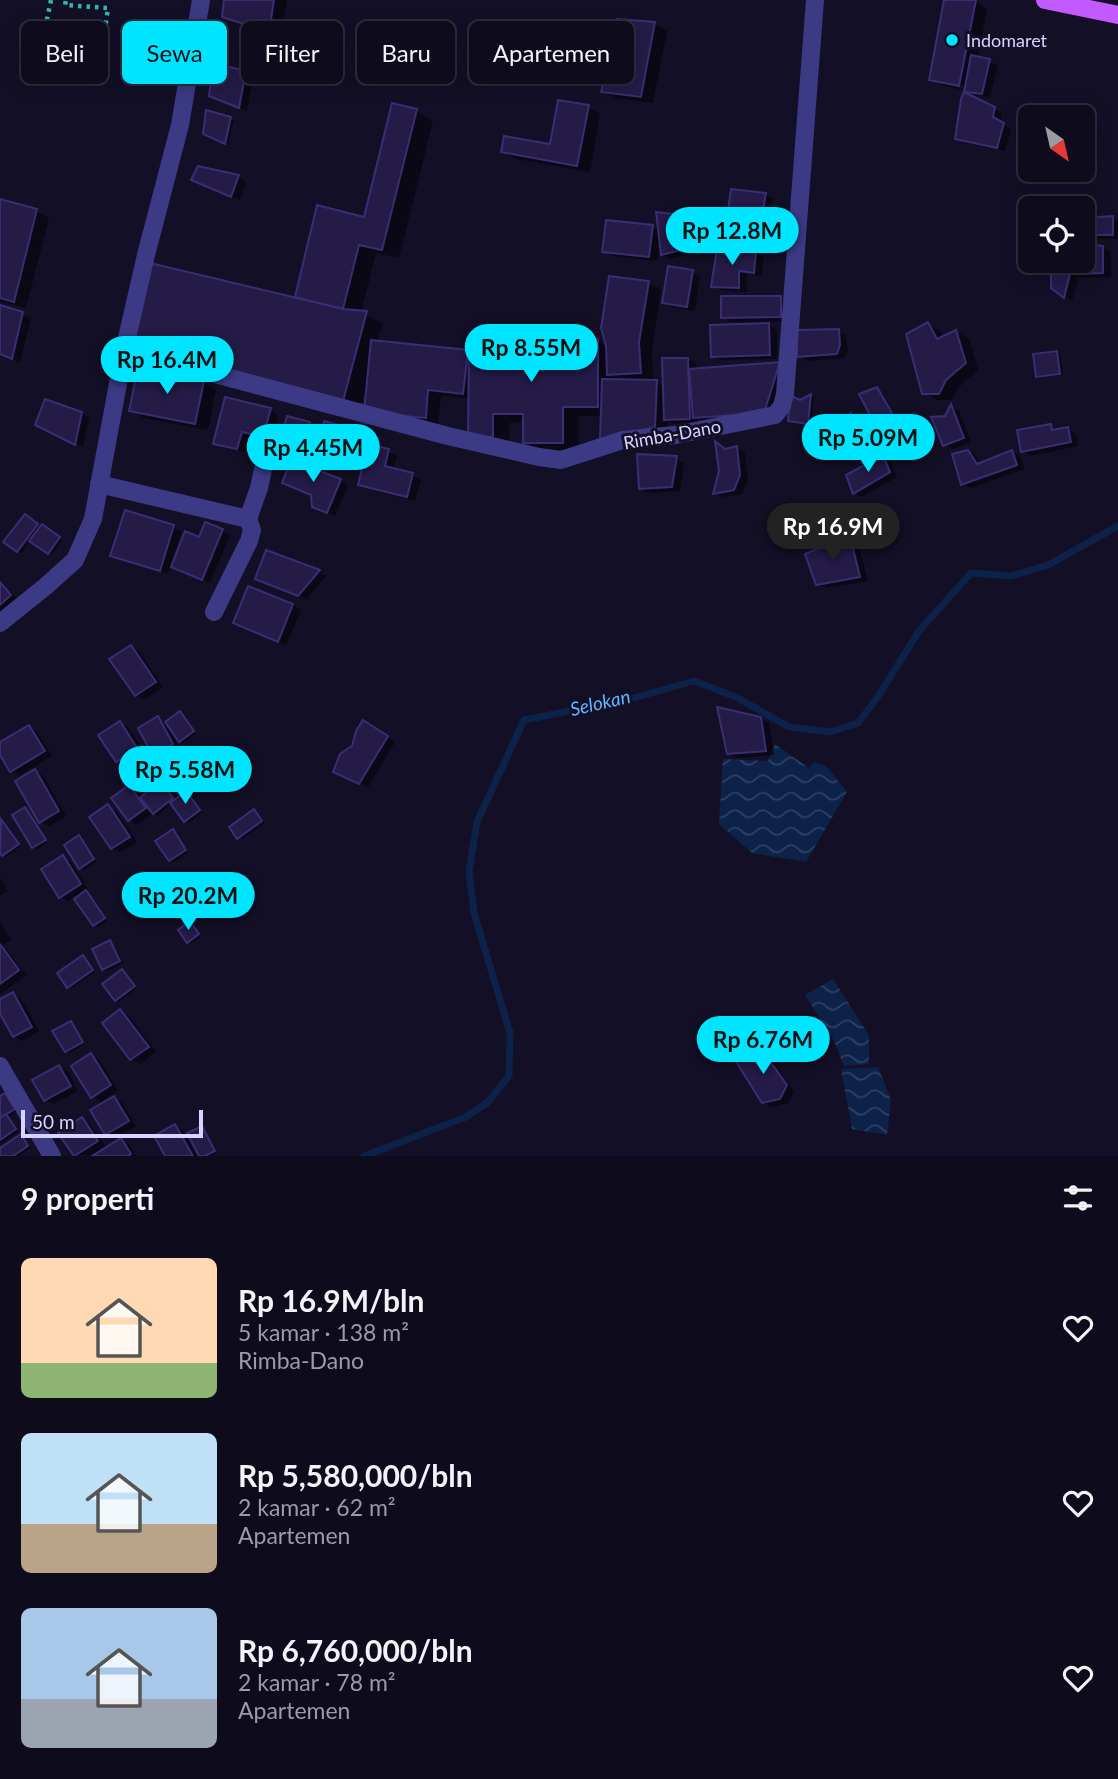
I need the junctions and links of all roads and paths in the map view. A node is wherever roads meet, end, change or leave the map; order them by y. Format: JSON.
{"nodes":[{"id":1,"x":51,"y":0,"type":"edge"},
{"id":2,"x":66,"y":0,"type":"edge"},
{"id":3,"x":201,"y":0,"type":"edge"},
{"id":4,"x":815,"y":0,"type":"edge"},
{"id":5,"x":1045,"y":0,"type":"edge"},
{"id":6,"x":1118,"y":15,"type":"edge"},
{"id":7,"x":124,"y":351,"type":"junction"},
{"id":8,"x":268,"y":446,"type":"dead end"},
{"id":9,"x":99,"y":484,"type":"junction"},
{"id":10,"x":248,"y":519,"type":"junction"},
{"id":11,"x":214,"y":612,"type":"dead end"},
{"id":12,"x":0,"y":623,"type":"edge"},
{"id":13,"x":0,"y":1066,"type":"edge"},
{"id":14,"x":52,"y":1156,"type":"edge"}],
"edges":[{"from":1,"to":2,"type":"path"},
{"from":3,"to":7,"type":"street"},
{"from":4,"to":7,"type":"street","name":"Rimba-Dano"},
{"from":5,"to":6,"type":"main road"},
{"from":7,"to":9,"type":"street"},
{"from":8,"to":10,"type":"street"},
{"from":9,"to":10,"type":"street"},
{"from":9,"to":12,"type":"street"},
{"from":10,"to":11,"type":"street"},
{"from":13,"to":14,"type":"street"}]}
